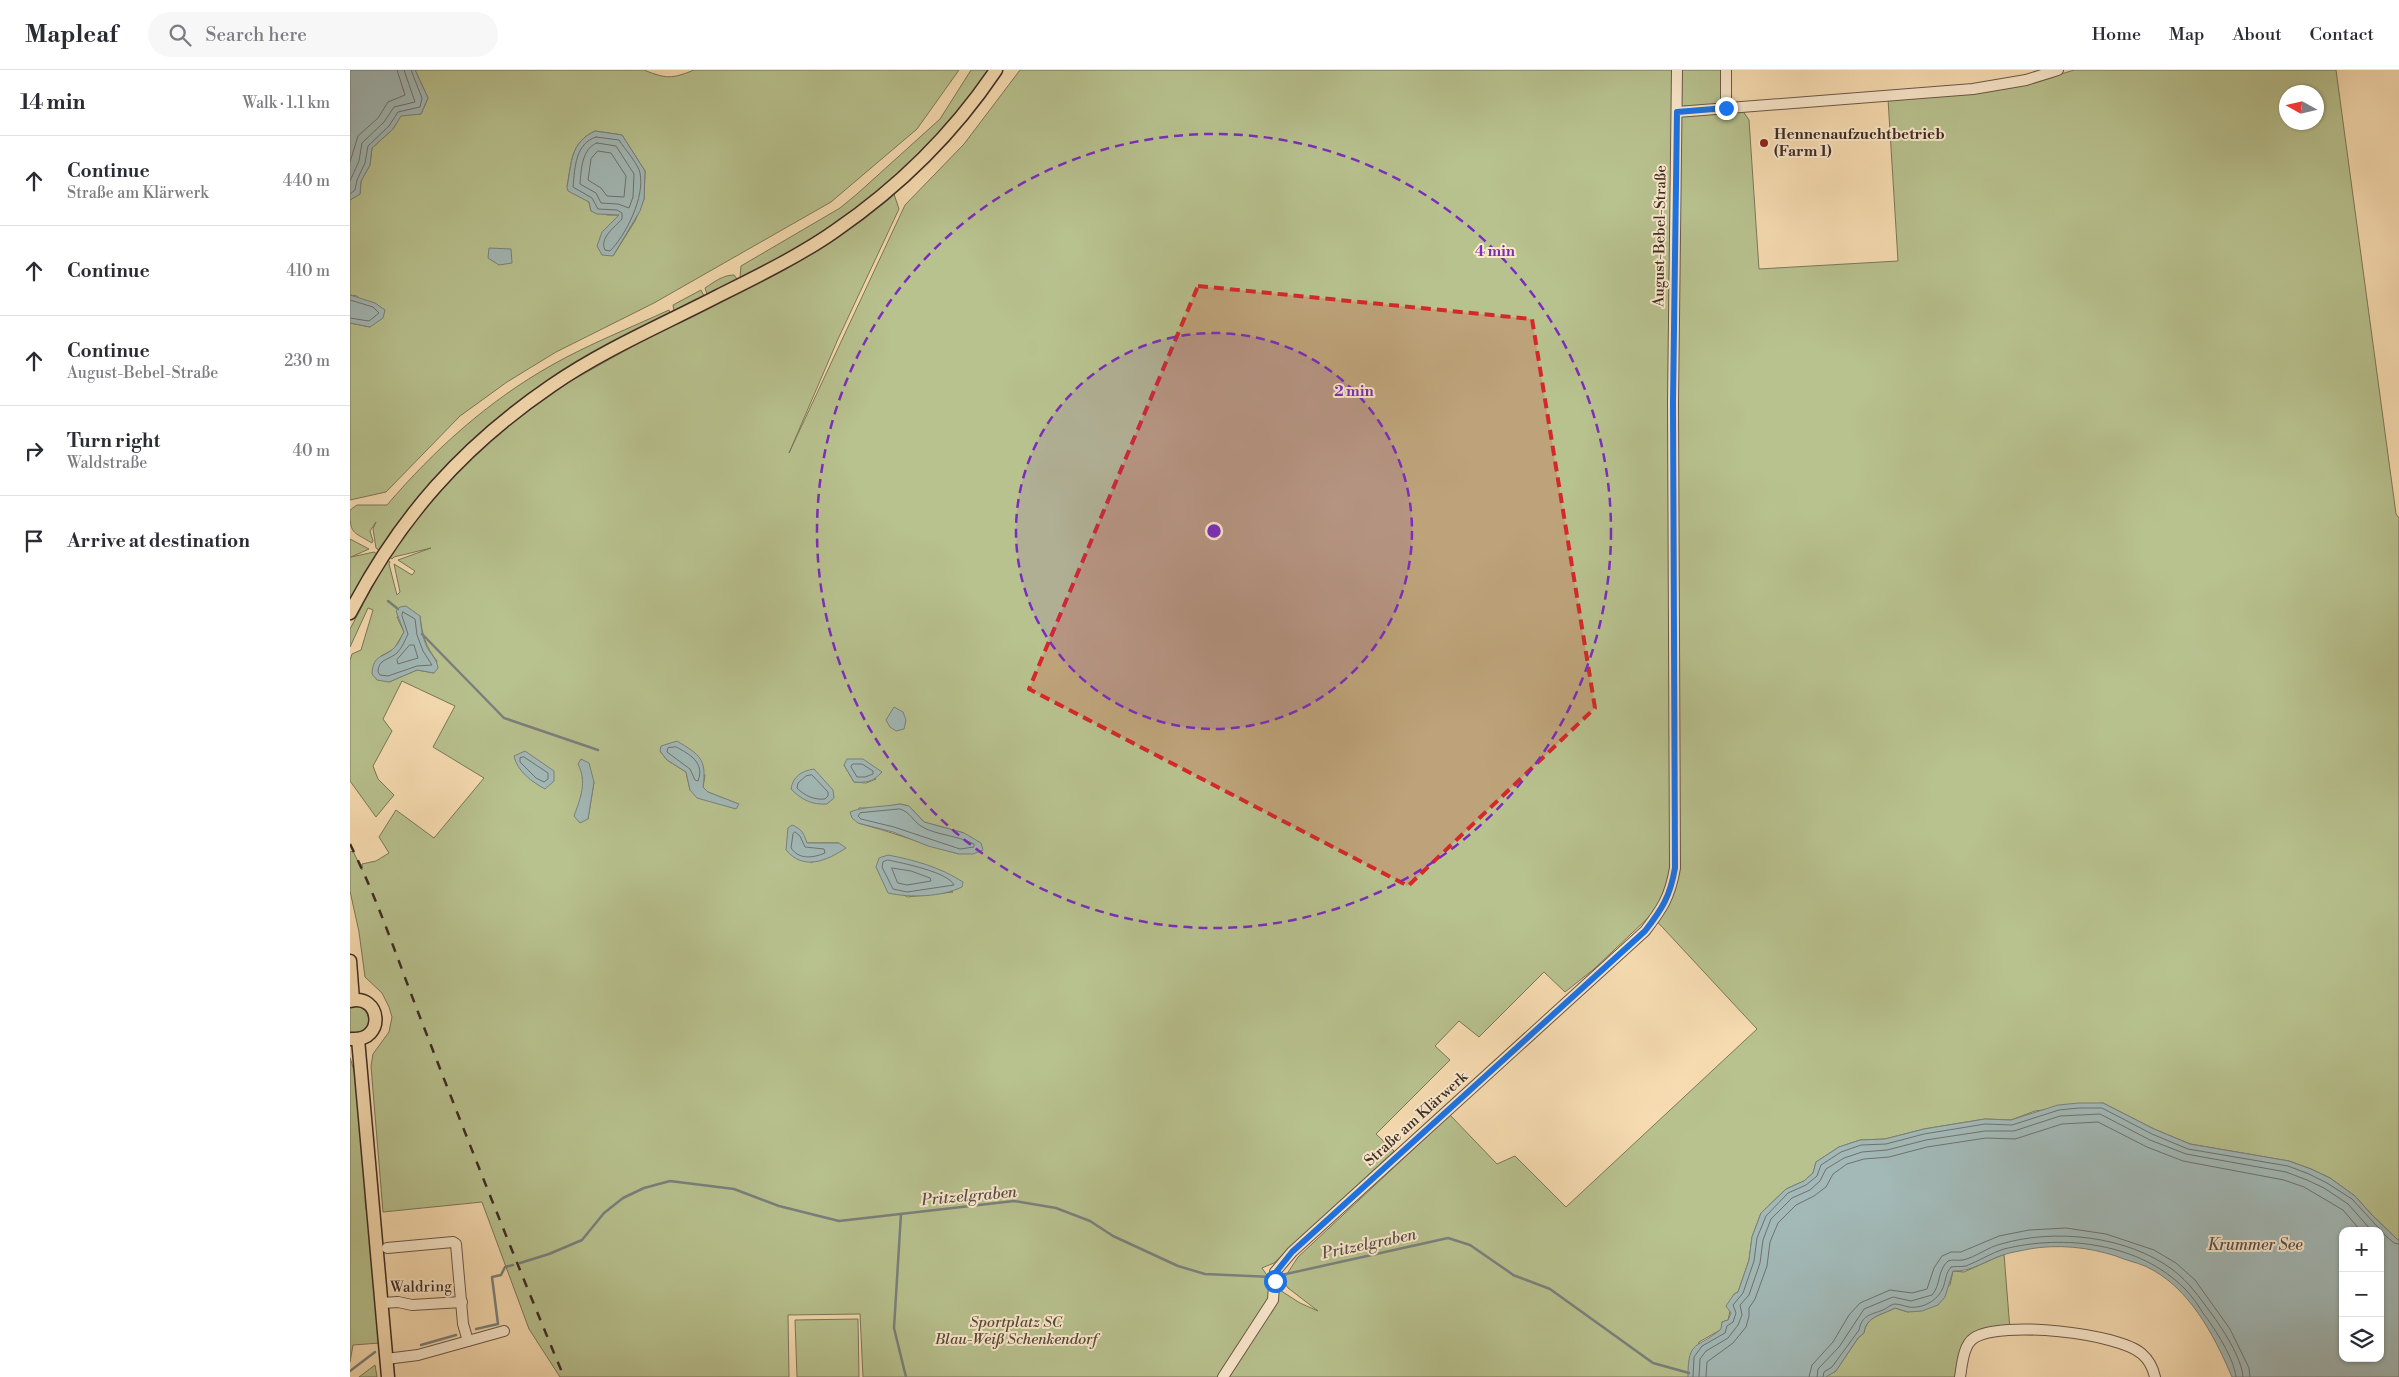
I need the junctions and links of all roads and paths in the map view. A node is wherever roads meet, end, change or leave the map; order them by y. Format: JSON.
{"nodes":[{"id":1,"x":996,"y":70,"type":"edge"},
{"id":2,"x":1677,"y":70,"type":"edge"},
{"id":3,"x":1726,"y":70,"type":"edge"},
{"id":4,"x":2058,"y":70,"type":"edge"},
{"id":5,"x":1726,"y":108,"type":"junction"},
{"id":6,"x":1677,"y":112,"type":"junction"},
{"id":7,"x":350,"y":614,"type":"edge"},
{"id":8,"x":1664,"y":906,"type":"joint"},
{"id":9,"x":350,"y":961,"type":"edge"},
{"id":10,"x":352,"y":1000,"type":"edge"},
{"id":11,"x":354,"y":1039,"type":"edge"},
{"id":12,"x":388,"y":1248,"type":"dead end"},
{"id":13,"x":462,"y":1302,"type":"junction"},
{"id":14,"x":382,"y":1303,"type":"junction"},
{"id":15,"x":504,"y":1331,"type":"dead end"},
{"id":16,"x":468,"y":1341,"type":"junction"},
{"id":17,"x":386,"y":1358,"type":"junction"},
{"id":18,"x":388,"y":1377,"type":"edge"},
{"id":19,"x":1223,"y":1377,"type":"edge"},
{"id":20,"x":1960,"y":1377,"type":"edge"},
{"id":21,"x":2155,"y":1377,"type":"edge"}],
"edges":[{"from":1,"to":7,"type":"main road"},
{"from":2,"to":6,"type":"street","name":"August-Bebel-Straße"},
{"from":3,"to":5,"type":"street"},
{"from":4,"to":5,"type":"street"},
{"from":5,"to":6,"type":"street"},
{"from":6,"to":8,"type":"street","name":"August-Bebel-Straße"},
{"from":8,"to":19,"type":"street","name":"Straße am Klärwerk"},
{"from":9,"to":10,"type":"main road"},
{"from":10,"to":11,"type":"main road"},
{"from":11,"to":14,"type":"main road"},
{"from":12,"to":13,"type":"street","name":"Waldring"},
{"from":13,"to":14,"type":"street","name":"Waldring"},
{"from":13,"to":16,"type":"street","name":"Waldring"},
{"from":14,"to":17,"type":"main road"},
{"from":15,"to":16,"type":"street"},
{"from":16,"to":17,"type":"street"},
{"from":17,"to":18,"type":"main road"},
{"from":20,"to":21,"type":"street"}]}
